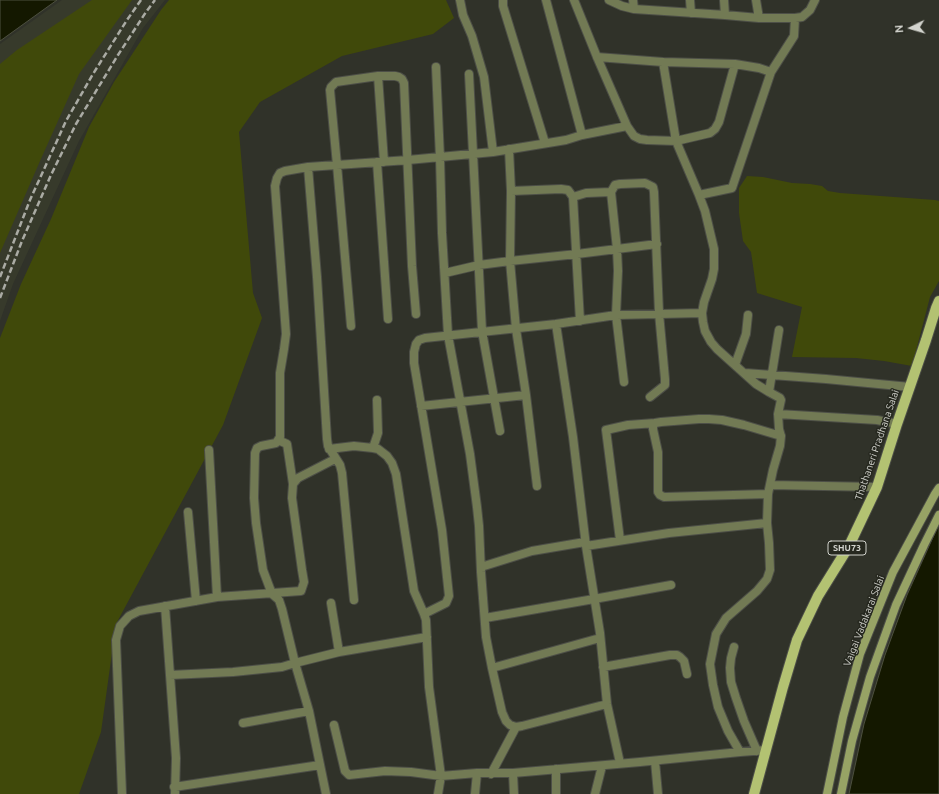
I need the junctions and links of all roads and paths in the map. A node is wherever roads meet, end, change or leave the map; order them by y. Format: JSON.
{"nodes":[{"id":1,"x":460,"y":0,"type":"edge"},
{"id":2,"x":503,"y":0,"type":"edge"},
{"id":3,"x":546,"y":0,"type":"edge"},
{"id":4,"x":574,"y":0,"type":"edge"},
{"id":5,"x":609,"y":0,"type":"edge"},
{"id":6,"x":633,"y":0,"type":"edge"},
{"id":7,"x":690,"y":0,"type":"edge"},
{"id":8,"x":724,"y":0,"type":"edge"},
{"id":9,"x":756,"y":0,"type":"edge"},
{"id":10,"x":815,"y":0,"type":"edge"},
{"id":11,"x":634,"y":9,"type":"junction"},
{"id":12,"x":691,"y":13,"type":"junction"},
{"id":13,"x":725,"y":15,"type":"junction"},
{"id":14,"x":758,"y":18,"type":"junction"},
{"id":15,"x":795,"y":18,"type":"junction"},
{"id":16,"x":597,"y":56,"type":"junction"},
{"id":17,"x":663,"y":62,"type":"junction"},
{"id":18,"x":735,"y":64,"type":"junction"},
{"id":19,"x":436,"y":67,"type":"dead end"},
{"id":20,"x":771,"y":72,"type":"junction"},
{"id":21,"x":469,"y":74,"type":"dead end"},
{"id":22,"x":378,"y":76,"type":"junction"},
{"id":23,"x":627,"y":126,"type":"junction"},
{"id":24,"x":582,"y":135,"type":"junction"},
{"id":25,"x":676,"y":141,"type":"junction"},
{"id":26,"x":545,"y":143,"type":"junction"},
{"id":27,"x":509,"y":149,"type":"junction"},
{"id":28,"x":493,"y":152,"type":"junction"},
{"id":29,"x":474,"y":154,"type":"junction"},
{"id":30,"x":440,"y":158,"type":"junction"},
{"id":31,"x":408,"y":160,"type":"junction"},
{"id":32,"x":381,"y":162,"type":"junction"},
{"id":33,"x":337,"y":165,"type":"junction"},
{"id":34,"x":308,"y":167,"type":"junction"},
{"id":35,"x":511,"y":191,"type":"junction"},
{"id":36,"x":611,"y":192,"type":"junction"},
{"id":37,"x":699,"y":195,"type":"junction"},
{"id":38,"x":573,"y":197,"type":"junction"},
{"id":39,"x":657,"y":244,"type":"junction"},
{"id":40,"x":617,"y":249,"type":"junction"},
{"id":41,"x":577,"y":254,"type":"junction"},
{"id":42,"x":510,"y":261,"type":"junction"},
{"id":43,"x":479,"y":265,"type":"junction"},
{"id":44,"x":444,"y":272,"type":"junction"},
{"id":45,"x":939,"y":301,"type":"edge"},
{"id":46,"x":659,"y":313,"type":"junction"},
{"id":47,"x":702,"y":313,"type":"junction"},
{"id":48,"x":416,"y":314,"type":"dead end"},
{"id":49,"x":616,"y":315,"type":"junction"},
{"id":50,"x":748,"y":315,"type":"dead end"},
{"id":51,"x":388,"y":319,"type":"dead end"},
{"id":52,"x":580,"y":321,"type":"junction"},
{"id":53,"x":556,"y":324,"type":"junction"},
{"id":54,"x":351,"y":326,"type":"dead end"},
{"id":55,"x":516,"y":328,"type":"junction"},
{"id":56,"x":779,"y":330,"type":"dead end"},
{"id":57,"x":482,"y":331,"type":"junction"},
{"id":58,"x":448,"y":335,"type":"junction"},
{"id":59,"x":735,"y":365,"type":"junction"},
{"id":60,"x":745,"y":373,"type":"junction"},
{"id":61,"x":772,"y":375,"type":"junction"},
{"id":62,"x":624,"y":382,"type":"dead end"},
{"id":63,"x":910,"y":387,"type":"junction"},
{"id":64,"x":769,"y":392,"type":"junction"},
{"id":65,"x":526,"y":394,"type":"junction"},
{"id":66,"x":650,"y":397,"type":"dead end"},
{"id":67,"x":494,"y":398,"type":"junction"},
{"id":68,"x":377,"y":400,"type":"dead end"},
{"id":69,"x":460,"y":402,"type":"junction"},
{"id":70,"x":421,"y":406,"type":"junction"},
{"id":71,"x":778,"y":414,"type":"junction"},
{"id":72,"x":655,"y":423,"type":"junction"},
{"id":73,"x":897,"y":424,"type":"junction"},
{"id":74,"x":500,"y":431,"type":"dead end"},
{"id":75,"x":781,"y":436,"type":"junction"},
{"id":76,"x":278,"y":440,"type":"junction"},
{"id":77,"x":373,"y":448,"type":"junction"},
{"id":78,"x":329,"y":449,"type":"junction"},
{"id":79,"x":209,"y":450,"type":"dead end"},
{"id":80,"x":335,"y":459,"type":"junction"},
{"id":81,"x":293,"y":484,"type":"junction"},
{"id":82,"x":770,"y":485,"type":"junction"},
{"id":83,"x":537,"y":486,"type":"dead end"},
{"id":84,"x":877,"y":487,"type":"junction"},
{"id":85,"x":939,"y":488,"type":"edge"},
{"id":86,"x":768,"y":494,"type":"junction"},
{"id":87,"x":188,"y":512,"type":"dead end"},
{"id":88,"x":939,"y":515,"type":"edge"},
{"id":89,"x":767,"y":523,"type":"junction"},
{"id":90,"x":620,"y":540,"type":"junction"},
{"id":91,"x":586,"y":544,"type":"junction"},
{"id":92,"x":481,"y":567,"type":"junction"},
{"id":93,"x":671,"y":585,"type":"dead end"},
{"id":94,"x":272,"y":594,"type":"junction"},
{"id":95,"x":216,"y":597,"type":"junction"},
{"id":96,"x":594,"y":599,"type":"junction"},
{"id":97,"x":354,"y":600,"type":"dead end"},
{"id":98,"x":196,"y":601,"type":"junction"},
{"id":99,"x":331,"y":603,"type":"dead end"},
{"id":100,"x":165,"y":606,"type":"junction"},
{"id":101,"x":424,"y":614,"type":"junction"},
{"id":102,"x":485,"y":618,"type":"junction"},
{"id":103,"x":427,"y":637,"type":"junction"},
{"id":104,"x":600,"y":638,"type":"junction"},
{"id":105,"x":734,"y":647,"type":"dead end"},
{"id":106,"x":339,"y":652,"type":"junction"},
{"id":107,"x":295,"y":663,"type":"junction"},
{"id":108,"x":603,"y":667,"type":"junction"},
{"id":109,"x":492,"y":668,"type":"junction"},
{"id":110,"x":687,"y":674,"type":"dead end"},
{"id":111,"x":170,"y":675,"type":"junction"},
{"id":112,"x":607,"y":704,"type":"junction"},
{"id":113,"x":309,"y":711,"type":"junction"},
{"id":114,"x":243,"y":723,"type":"dead end"},
{"id":115,"x":334,"y":725,"type":"dead end"},
{"id":116,"x":516,"y":727,"type":"junction"},
{"id":117,"x":761,"y":750,"type":"junction"},
{"id":118,"x":740,"y":752,"type":"junction"},
{"id":119,"x":655,"y":761,"type":"junction"},
{"id":120,"x":620,"y":763,"type":"junction"},
{"id":121,"x":320,"y":764,"type":"junction"},
{"id":122,"x":602,"y":766,"type":"junction"},
{"id":123,"x":556,"y":769,"type":"junction"},
{"id":124,"x":477,"y":773,"type":"junction"},
{"id":125,"x":513,"y":773,"type":"junction"},
{"id":126,"x":492,"y":774,"type":"junction"},
{"id":127,"x":441,"y":776,"type":"junction"},
{"id":128,"x":174,"y":790,"type":"edge"},
{"id":129,"x":122,"y":794,"type":"edge"},
{"id":130,"x":326,"y":794,"type":"edge"},
{"id":131,"x":438,"y":794,"type":"edge"},
{"id":132,"x":476,"y":794,"type":"edge"},
{"id":133,"x":514,"y":794,"type":"edge"},
{"id":134,"x":556,"y":794,"type":"edge"},
{"id":135,"x":595,"y":794,"type":"edge"},
{"id":136,"x":658,"y":794,"type":"edge"},
{"id":137,"x":754,"y":794,"type":"edge"},
{"id":138,"x":827,"y":794,"type":"edge"},
{"id":139,"x":841,"y":794,"type":"edge"}],
"edges":[{"from":1,"to":28,"type":"street"},
{"from":2,"to":26,"type":"street"},
{"from":3,"to":24,"type":"street"},
{"from":4,"to":16,"type":"street"},
{"from":5,"to":11,"type":"street"},
{"from":6,"to":11,"type":"street"},
{"from":7,"to":12,"type":"street"},
{"from":8,"to":13,"type":"street"},
{"from":9,"to":14,"type":"street"},
{"from":10,"to":15,"type":"street"},
{"from":11,"to":12,"type":"street"},
{"from":12,"to":13,"type":"street"},
{"from":13,"to":14,"type":"street"},
{"from":14,"to":15,"type":"street"},
{"from":15,"to":20,"type":"street"},
{"from":16,"to":17,"type":"street"},
{"from":16,"to":23,"type":"street"},
{"from":17,"to":18,"type":"street"},
{"from":17,"to":25,"type":"street"},
{"from":18,"to":20,"type":"street"},
{"from":18,"to":25,"type":"street"},
{"from":19,"to":30,"type":"street"},
{"from":20,"to":37,"type":"street"},
{"from":21,"to":29,"type":"street"},
{"from":22,"to":31,"type":"street"},
{"from":22,"to":32,"type":"street"},
{"from":22,"to":33,"type":"street"},
{"from":23,"to":24,"type":"street"},
{"from":23,"to":25,"type":"street"},
{"from":24,"to":26,"type":"street"},
{"from":25,"to":37,"type":"street"},
{"from":26,"to":27,"type":"street"},
{"from":27,"to":28,"type":"street"},
{"from":27,"to":35,"type":"street"},
{"from":28,"to":29,"type":"street"},
{"from":29,"to":30,"type":"street"},
{"from":29,"to":43,"type":"street"},
{"from":30,"to":31,"type":"street"},
{"from":30,"to":44,"type":"street"},
{"from":31,"to":32,"type":"street"},
{"from":31,"to":48,"type":"street"},
{"from":32,"to":33,"type":"street"},
{"from":32,"to":51,"type":"street"},
{"from":33,"to":34,"type":"street"},
{"from":33,"to":54,"type":"street"},
{"from":34,"to":76,"type":"street"},
{"from":34,"to":78,"type":"street"},
{"from":35,"to":38,"type":"street"},
{"from":35,"to":42,"type":"street"},
{"from":36,"to":38,"type":"street"},
{"from":36,"to":39,"type":"street"},
{"from":36,"to":40,"type":"street"},
{"from":37,"to":47,"type":"street"},
{"from":38,"to":41,"type":"street"},
{"from":39,"to":40,"type":"street"},
{"from":39,"to":46,"type":"street"},
{"from":40,"to":41,"type":"street"},
{"from":40,"to":49,"type":"street"},
{"from":41,"to":42,"type":"street"},
{"from":41,"to":52,"type":"street"},
{"from":42,"to":43,"type":"street"},
{"from":42,"to":55,"type":"street"},
{"from":43,"to":44,"type":"street"},
{"from":43,"to":57,"type":"street"},
{"from":44,"to":58,"type":"street"},
{"from":45,"to":63,"type":"main road","name":"Thathaneri Pradhana Salai","number":"SHU73"},
{"from":46,"to":47,"type":"street"},
{"from":46,"to":49,"type":"street"},
{"from":46,"to":66,"type":"street"},
{"from":47,"to":59,"type":"street"},
{"from":49,"to":52,"type":"street"},
{"from":49,"to":62,"type":"street"},
{"from":50,"to":59,"type":"street"},
{"from":52,"to":53,"type":"street"},
{"from":53,"to":55,"type":"street"},
{"from":53,"to":91,"type":"street"},
{"from":55,"to":57,"type":"street"},
{"from":55,"to":65,"type":"street"},
{"from":56,"to":61,"type":"street"},
{"from":57,"to":58,"type":"street"},
{"from":57,"to":67,"type":"street"},
{"from":58,"to":69,"type":"street"},
{"from":58,"to":70,"type":"street"},
{"from":59,"to":60,"type":"street"},
{"from":60,"to":61,"type":"street"},
{"from":60,"to":64,"type":"street"},
{"from":61,"to":63,"type":"street"},
{"from":61,"to":64,"type":"street"},
{"from":63,"to":73,"type":"main road","name":"Thathaneri Pradhana Salai","number":"SHU73"},
{"from":64,"to":71,"type":"street"},
{"from":65,"to":67,"type":"street"},
{"from":65,"to":83,"type":"street"},
{"from":67,"to":69,"type":"street"},
{"from":67,"to":74,"type":"street"},
{"from":68,"to":77,"type":"street"},
{"from":69,"to":70,"type":"street"},
{"from":69,"to":92,"type":"street"},
{"from":70,"to":101,"type":"street"},
{"from":71,"to":73,"type":"street"},
{"from":71,"to":75,"type":"street"},
{"from":72,"to":75,"type":"street"},
{"from":72,"to":86,"type":"street"},
{"from":72,"to":90,"type":"street"},
{"from":73,"to":84,"type":"main road","name":"Thathaneri Pradhana Salai","number":"SHU73"},
{"from":75,"to":82,"type":"street"},
{"from":76,"to":81,"type":"street"},
{"from":76,"to":94,"type":"street"},
{"from":77,"to":78,"type":"street"},
{"from":77,"to":101,"type":"street"},
{"from":78,"to":80,"type":"street"},
{"from":79,"to":95,"type":"street"},
{"from":80,"to":81,"type":"street"},
{"from":80,"to":97,"type":"street"},
{"from":81,"to":94,"type":"street"},
{"from":82,"to":84,"type":"street"},
{"from":82,"to":86,"type":"street"},
{"from":84,"to":117,"type":"main road","name":"Thathaneri Pradhana Salai","number":"SHU73"},
{"from":85,"to":138,"type":"street","name":"Vaigai Vadakarai Salai"},
{"from":86,"to":89,"type":"street"},
{"from":87,"to":98,"type":"street"},
{"from":88,"to":139,"type":"street"},
{"from":89,"to":90,"type":"street"},
{"from":89,"to":118,"type":"street"},
{"from":90,"to":91,"type":"street"},
{"from":91,"to":92,"type":"street"},
{"from":91,"to":96,"type":"street"},
{"from":92,"to":102,"type":"street"},
{"from":93,"to":96,"type":"street"},
{"from":94,"to":95,"type":"street"},
{"from":94,"to":107,"type":"street"},
{"from":95,"to":98,"type":"street"},
{"from":96,"to":102,"type":"street"},
{"from":96,"to":104,"type":"street"},
{"from":98,"to":100,"type":"street"},
{"from":99,"to":106,"type":"street"},
{"from":100,"to":111,"type":"street"},
{"from":100,"to":129,"type":"street"},
{"from":101,"to":103,"type":"street"},
{"from":102,"to":109,"type":"street"},
{"from":103,"to":106,"type":"street"},
{"from":103,"to":127,"type":"street"},
{"from":104,"to":108,"type":"street"},
{"from":104,"to":109,"type":"street"},
{"from":105,"to":117,"type":"street"},
{"from":106,"to":107,"type":"street"},
{"from":107,"to":111,"type":"street"},
{"from":107,"to":113,"type":"street"},
{"from":108,"to":110,"type":"street"},
{"from":108,"to":112,"type":"street"},
{"from":109,"to":116,"type":"street"},
{"from":111,"to":128,"type":"street"},
{"from":112,"to":116,"type":"street"},
{"from":112,"to":120,"type":"street"},
{"from":113,"to":114,"type":"street"},
{"from":113,"to":121,"type":"street"},
{"from":115,"to":127,"type":"street"},
{"from":116,"to":126,"type":"street"},
{"from":117,"to":118,"type":"street"},
{"from":117,"to":137,"type":"main road","name":"Thathaneri Pradhana Salai","number":"SHU73"},
{"from":118,"to":119,"type":"street"},
{"from":119,"to":120,"type":"street"},
{"from":119,"to":136,"type":"street"},
{"from":120,"to":122,"type":"street"},
{"from":121,"to":128,"type":"street"},
{"from":121,"to":130,"type":"street"},
{"from":122,"to":123,"type":"street"},
{"from":122,"to":135,"type":"street"},
{"from":123,"to":125,"type":"street"},
{"from":123,"to":134,"type":"street"},
{"from":124,"to":126,"type":"street"},
{"from":124,"to":127,"type":"street"},
{"from":124,"to":132,"type":"street"},
{"from":125,"to":126,"type":"street"},
{"from":125,"to":133,"type":"street"},
{"from":127,"to":131,"type":"street"}]}
